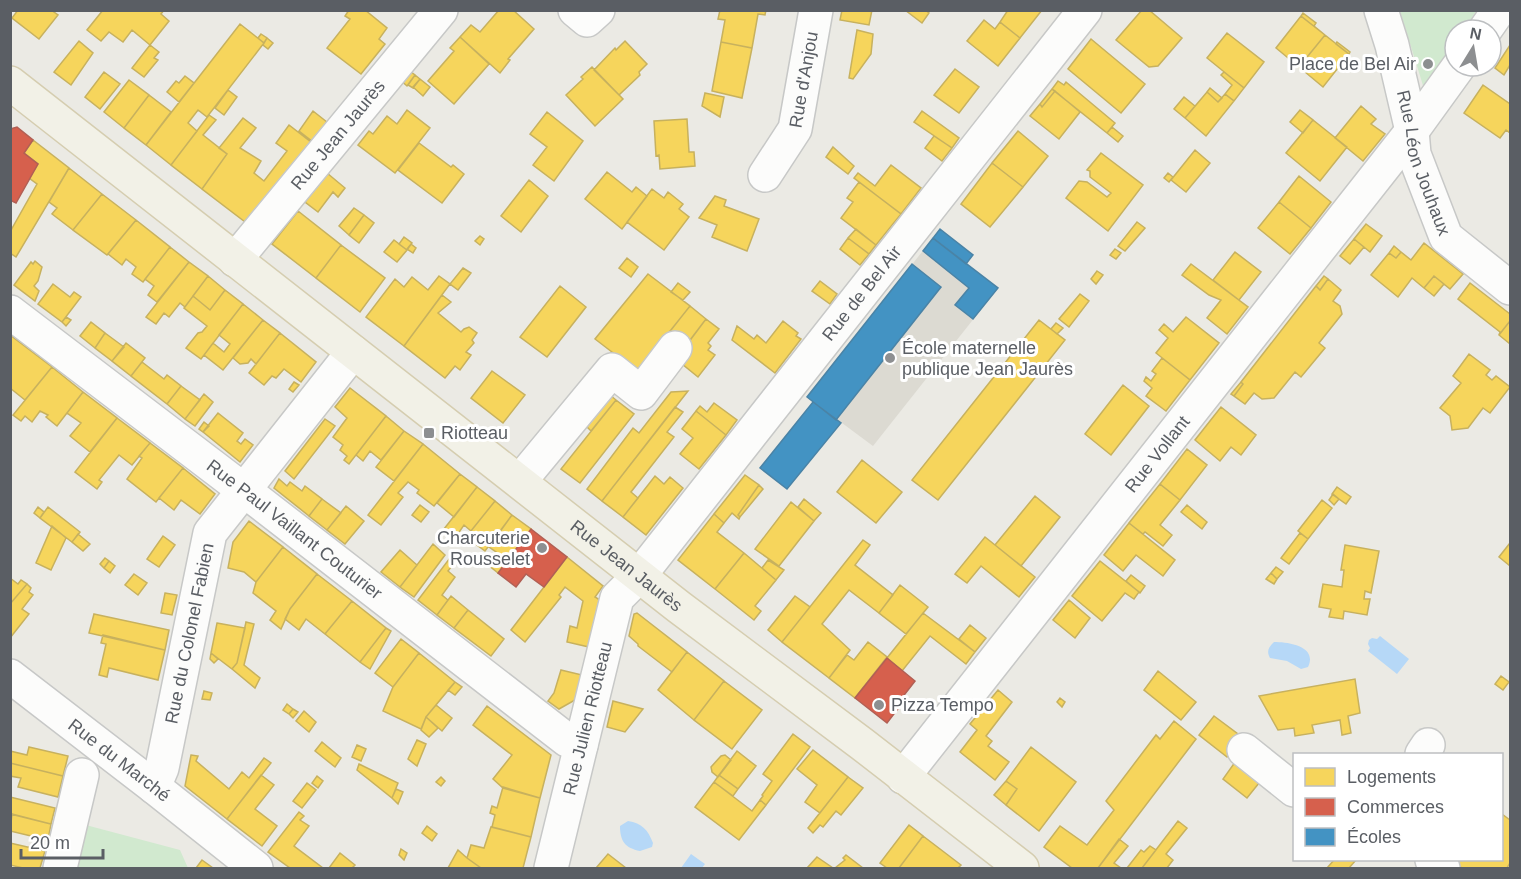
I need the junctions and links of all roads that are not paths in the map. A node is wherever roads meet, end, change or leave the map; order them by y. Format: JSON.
{"nodes":[{"id":1,"x":441,"y":10,"type":"edge"},
{"id":2,"x":576,"y":10,"type":"edge"},
{"id":3,"x":598,"y":10,"type":"edge"},
{"id":4,"x":816,"y":10,"type":"edge"},
{"id":5,"x":1085,"y":10,"type":"edge"},
{"id":6,"x":1381,"y":10,"type":"edge"},
{"id":7,"x":1450,"y":78,"type":"edge"},
{"id":8,"x":10,"y":83,"type":"edge"},
{"id":9,"x":1412,"y":131,"type":"junction"},
{"id":10,"x":765,"y":175,"type":"dead end"},
{"id":11,"x":235,"y":260,"type":"junction"},
{"id":12,"x":1510,"y":288,"type":"edge"},
{"id":13,"x":10,"y":312,"type":"edge"},
{"id":14,"x":675,"y":348,"type":"dead end"},
{"id":15,"x":353,"y":352,"type":"junction"},
{"id":16,"x":520,"y":481,"type":"junction"},
{"id":17,"x":245,"y":490,"type":"junction"},
{"id":18,"x":639,"y":576,"type":"junction"},
{"id":19,"x":10,"y":676,"type":"edge"},
{"id":20,"x":581,"y":745,"type":"junction"},
{"id":21,"x":1244,"y":750,"type":"dead end"},
{"id":22,"x":82,"y":775,"type":"dead end"},
{"id":23,"x":903,"y":777,"type":"junction"},
{"id":24,"x":154,"y":787,"type":"junction"},
{"id":25,"x":1293,"y":789,"type":"edge"},
{"id":26,"x":60,"y":868,"type":"edge"},
{"id":27,"x":256,"y":868,"type":"edge"},
{"id":28,"x":551,"y":868,"type":"edge"},
{"id":29,"x":1022,"y":868,"type":"edge"}],
"edges":[{"from":1,"to":11,"type":"street","name":"Rue Jean Jaurès"},
{"from":2,"to":3,"type":"street"},
{"from":4,"to":10,"type":"street","name":"Rue d'Anjou"},
{"from":5,"to":18,"type":"street","name":"Rue de Bel Air"},
{"from":6,"to":9,"type":"street","name":"Rue Léon Jouhaux"},
{"from":7,"to":9,"type":"street","name":"Rue Vollant"},
{"from":8,"to":11,"type":"main road","name":"Rue Jean Jaurès"},
{"from":9,"to":12,"type":"street","name":"Rue Léon Jouhaux"},
{"from":9,"to":23,"type":"street","name":"Rue Vollant"},
{"from":11,"to":15,"type":"main road","name":"Rue Jean Jaurès"},
{"from":13,"to":17,"type":"street","name":"Rue Paul Vaillant Couturier"},
{"from":14,"to":16,"type":"street"},
{"from":15,"to":16,"type":"main road","name":"Rue Jean Jaurès"},
{"from":15,"to":17,"type":"street","name":"Rue du Colonel Fabien"},
{"from":16,"to":18,"type":"main road","name":"Rue Jean Jaurès"},
{"from":17,"to":20,"type":"street","name":"Rue Paul Vaillant Couturier"},
{"from":17,"to":24,"type":"street","name":"Rue du Colonel Fabien"},
{"from":18,"to":20,"type":"street","name":"Rue Julien Riotteau"},
{"from":18,"to":23,"type":"main road","name":"Rue Jean Jaurès"},
{"from":19,"to":24,"type":"street","name":"Rue du Marché"},
{"from":20,"to":28,"type":"street","name":"Rue Julien Riotteau"},
{"from":21,"to":25,"type":"street"},
{"from":22,"to":26,"type":"street"},
{"from":23,"to":29,"type":"main road","name":"Rue Jean Jaurès"},
{"from":24,"to":27,"type":"street","name":"Rue du Marché"}]}
